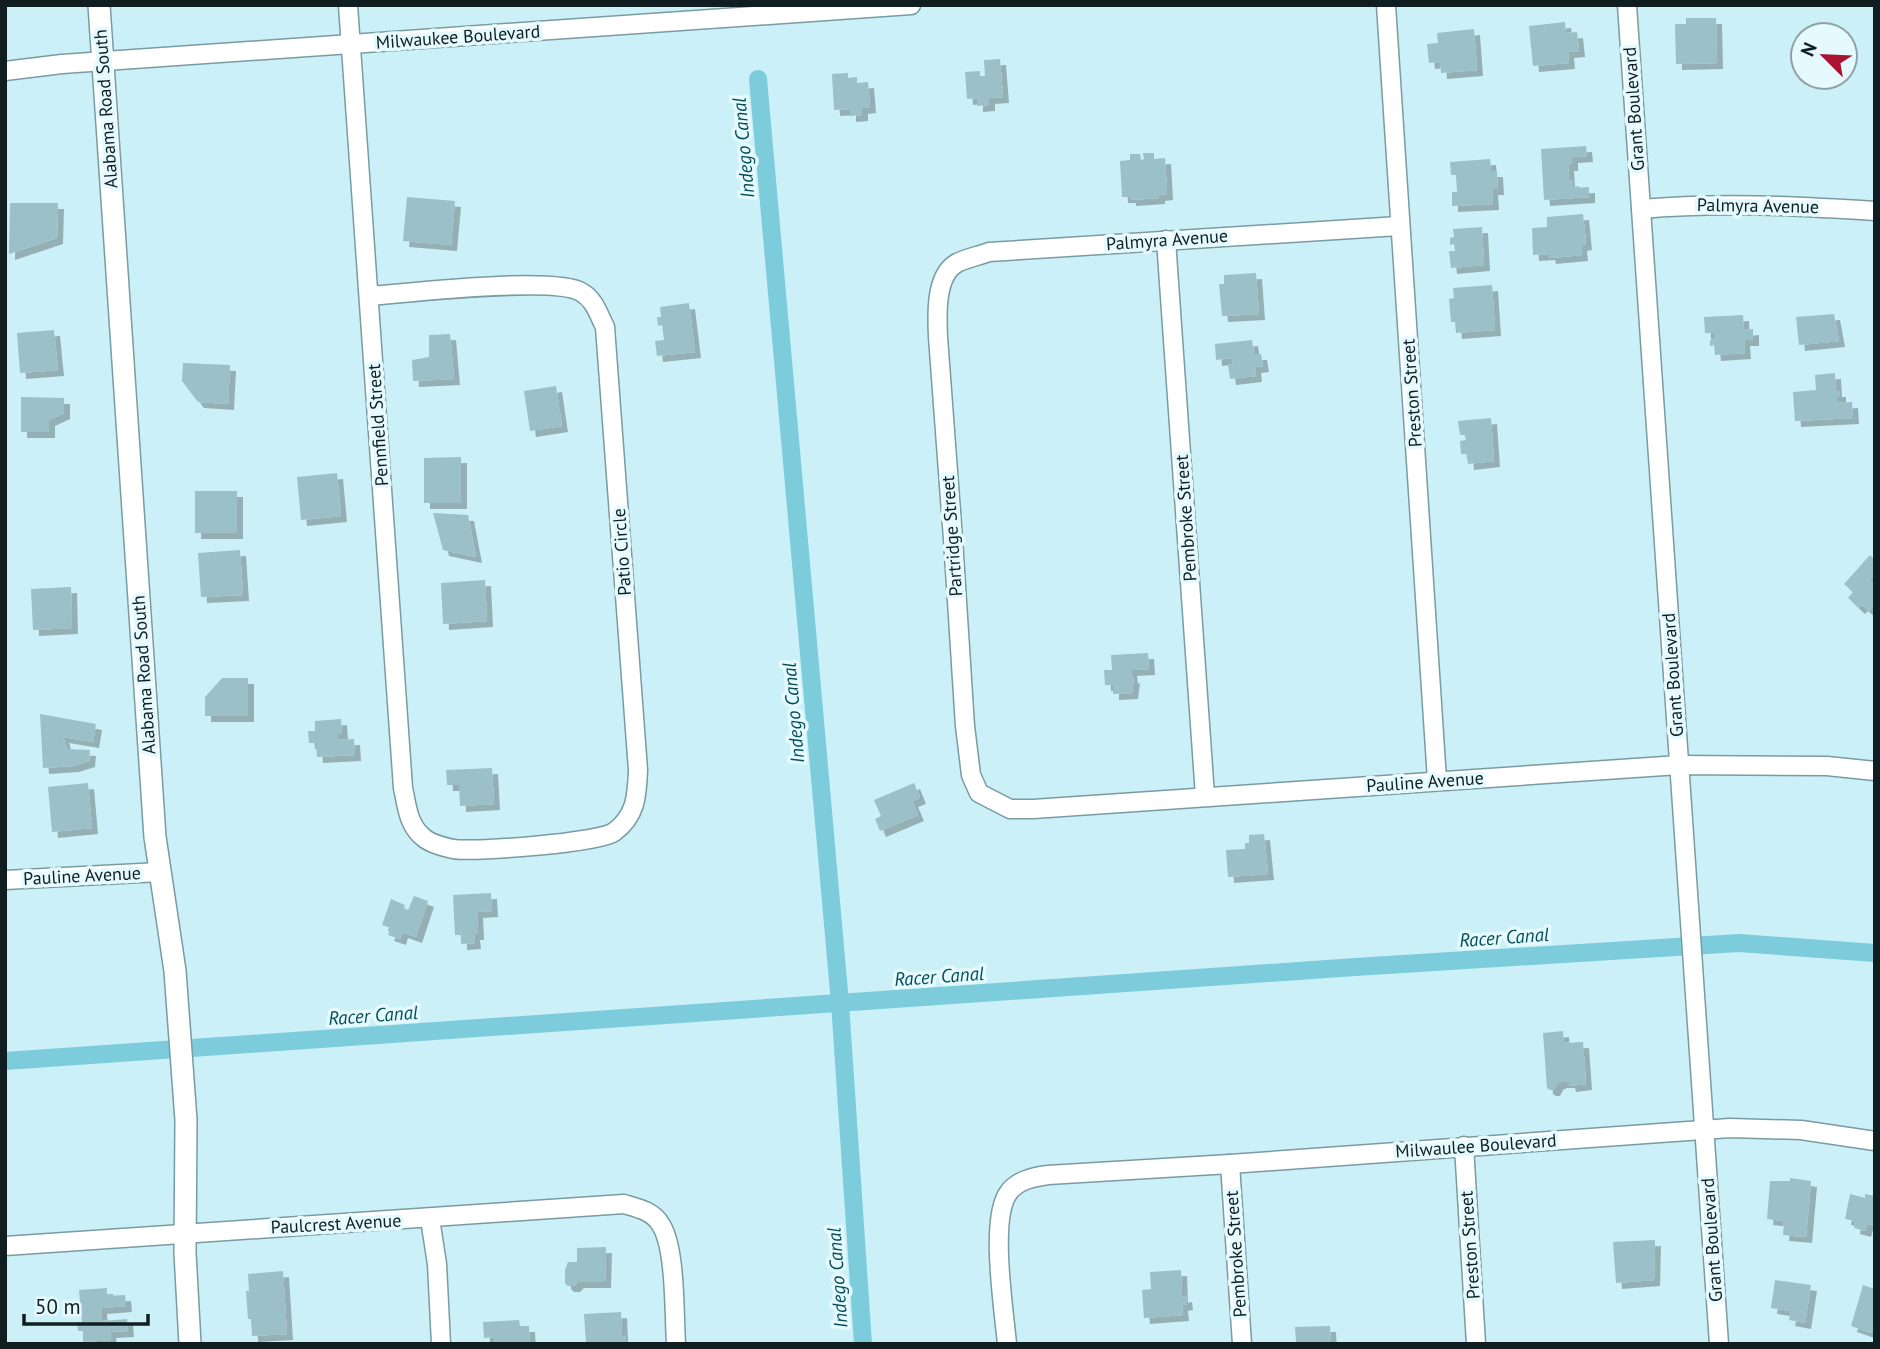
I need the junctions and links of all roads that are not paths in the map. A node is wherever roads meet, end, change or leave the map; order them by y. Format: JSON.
{"nodes":[{"id":1,"x":99,"y":5,"type":"edge"},
{"id":2,"x":348,"y":5,"type":"edge"},
{"id":3,"x":911,"y":5,"type":"edge"},
{"id":4,"x":1386,"y":5,"type":"edge"},
{"id":5,"x":1627,"y":5,"type":"edge"},
{"id":6,"x":351,"y":44,"type":"junction"},
{"id":7,"x":103,"y":63,"type":"junction"},
{"id":8,"x":5,"y":71,"type":"edge"},
{"id":9,"x":1641,"y":209,"type":"junction"},
{"id":10,"x":1875,"y":211,"type":"edge"},
{"id":11,"x":1399,"y":226,"type":"junction"},
{"id":12,"x":1166,"y":240,"type":"junction"},
{"id":13,"x":943,"y":278,"type":"joint"},
{"id":14,"x":370,"y":296,"type":"junction"},
{"id":15,"x":1679,"y":765,"type":"junction"},
{"id":16,"x":1875,"y":771,"type":"edge"},
{"id":17,"x":1437,"y":780,"type":"junction"},
{"id":18,"x":979,"y":793,"type":"joint"},
{"id":19,"x":1205,"y":796,"type":"junction"},
{"id":20,"x":424,"y":839,"type":"joint"},
{"id":21,"x":160,"y":872,"type":"junction"},
{"id":22,"x":5,"y":880,"type":"edge"},
{"id":23,"x":1704,"y":1129,"type":"junction"},
{"id":24,"x":1875,"y":1141,"type":"edge"},
{"id":25,"x":1464,"y":1146,"type":"junction"},
{"id":26,"x":1230,"y":1164,"type":"junction"},
{"id":27,"x":430,"y":1219,"type":"junction"},
{"id":28,"x":185,"y":1233,"type":"junction"},
{"id":29,"x":5,"y":1246,"type":"edge"},
{"id":30,"x":190,"y":1344,"type":"edge"},
{"id":31,"x":442,"y":1344,"type":"edge"},
{"id":32,"x":676,"y":1344,"type":"edge"},
{"id":33,"x":1007,"y":1344,"type":"edge"},
{"id":34,"x":1242,"y":1344,"type":"edge"},
{"id":35,"x":1476,"y":1344,"type":"edge"},
{"id":36,"x":1719,"y":1344,"type":"edge"}],
"edges":[{"from":1,"to":7,"type":"street","name":"Alabama Road South"},
{"from":2,"to":6,"type":"street","name":"Pennfield Street"},
{"from":3,"to":6,"type":"street","name":"Milwaukee Boulevard"},
{"from":4,"to":11,"type":"street","name":"Preston Street"},
{"from":5,"to":9,"type":"street","name":"Grant Boulevard"},
{"from":6,"to":7,"type":"street","name":"Milwaukee Boulevard"},
{"from":6,"to":14,"type":"street","name":"Pennfield Street"},
{"from":7,"to":8,"type":"street","name":"Milwaukee Boulevard"},
{"from":7,"to":21,"type":"street","name":"Alabama Road South"},
{"from":9,"to":10,"type":"street","name":"Palmyra Avenue"},
{"from":9,"to":15,"type":"street","name":"Grant Boulevard"},
{"from":11,"to":12,"type":"street","name":"Palmyra Avenue"},
{"from":11,"to":17,"type":"street","name":"Preston Street"},
{"from":12,"to":13,"type":"street","name":"Palmyra Avenue"},
{"from":12,"to":19,"type":"street","name":"Pembroke Street"},
{"from":13,"to":18,"type":"street","name":"Partridge Street"},
{"from":14,"to":20,"type":"street","name":"Pennfield Street"},
{"from":14,"to":20,"type":"street","name":"Patio Circle"},
{"from":15,"to":16,"type":"street","name":"Pauline Avenue"},
{"from":15,"to":17,"type":"street","name":"Pauline Avenue"},
{"from":15,"to":23,"type":"street","name":"Grant Boulevard"},
{"from":17,"to":19,"type":"street","name":"Pauline Avenue"},
{"from":18,"to":19,"type":"street","name":"Pauline Avenue"},
{"from":21,"to":22,"type":"street","name":"Pauline Avenue"},
{"from":21,"to":28,"type":"street","name":"Alabama Road South"},
{"from":23,"to":24,"type":"street","name":"Milwaulee Boulevard"},
{"from":23,"to":25,"type":"street","name":"Milwaulee Boulevard"},
{"from":23,"to":36,"type":"street","name":"Grant Boulevard"},
{"from":25,"to":26,"type":"street","name":"Milwaulee Boulevard"},
{"from":25,"to":35,"type":"street","name":"Preston Street"},
{"from":26,"to":33,"type":"street","name":"Milwaulee Boulevard"},
{"from":26,"to":34,"type":"street","name":"Pembroke Street"},
{"from":27,"to":28,"type":"street","name":"Paulcrest Avenue"},
{"from":27,"to":31,"type":"street"},
{"from":27,"to":32,"type":"street","name":"Paulcrest Avenue"},
{"from":28,"to":29,"type":"street","name":"Paulcrest Avenue"},
{"from":28,"to":30,"type":"street","name":"Alabama Road South"}]}
